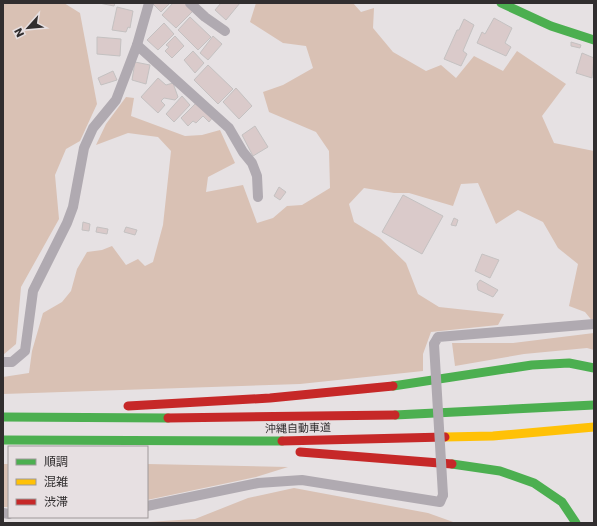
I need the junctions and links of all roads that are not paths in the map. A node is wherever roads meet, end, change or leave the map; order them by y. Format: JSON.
{"nodes":[{"id":1,"x":149,"y":3,"type":"edge"},
{"id":2,"x":190,"y":3,"type":"edge"},
{"id":3,"x":501,"y":3,"type":"edge"},
{"id":4,"x":225,"y":31,"type":"dead end"},
{"id":5,"x":594,"y":40,"type":"edge"},
{"id":6,"x":137,"y":45,"type":"junction"},
{"id":7,"x":258,"y":197,"type":"dead end"},
{"id":8,"x":594,"y":324,"type":"edge"},
{"id":9,"x":3,"y":362,"type":"edge"},
{"id":10,"x":594,"y":368,"type":"edge"},
{"id":11,"x":594,"y":405,"type":"edge"},
{"id":12,"x":3,"y":417,"type":"edge"},
{"id":13,"x":97,"y":418,"type":"junction"},
{"id":14,"x":594,"y":427,"type":"edge"},
{"id":15,"x":3,"y":440,"type":"edge"},
{"id":16,"x":249,"y":442,"type":"junction"},
{"id":17,"x":270,"y":450,"type":"dead end"},
{"id":18,"x":292,"y":452,"type":"dead end"},
{"id":19,"x":148,"y":506,"type":"edge"},
{"id":20,"x":576,"y":523,"type":"edge"}],
"edges":[{"from":1,"to":6,"type":"street"},
{"from":2,"to":4,"type":"street"},
{"from":3,"to":5,"type":"main road"},
{"from":6,"to":7,"type":"street"},
{"from":6,"to":9,"type":"street"},
{"from":8,"to":19,"type":"street","bridge":true},
{"from":10,"to":13,"type":"main road"},
{"from":11,"to":13,"type":"main road","name":"沖縄自動車道"},
{"from":12,"to":13,"type":"main road","name":"沖縄自動車道"},
{"from":14,"to":16,"type":"main road","name":"沖縄自動車道"},
{"from":15,"to":16,"type":"main road","name":"沖縄自動車道"},
{"from":16,"to":17,"type":"main road"},
{"from":18,"to":20,"type":"main road"}]}
